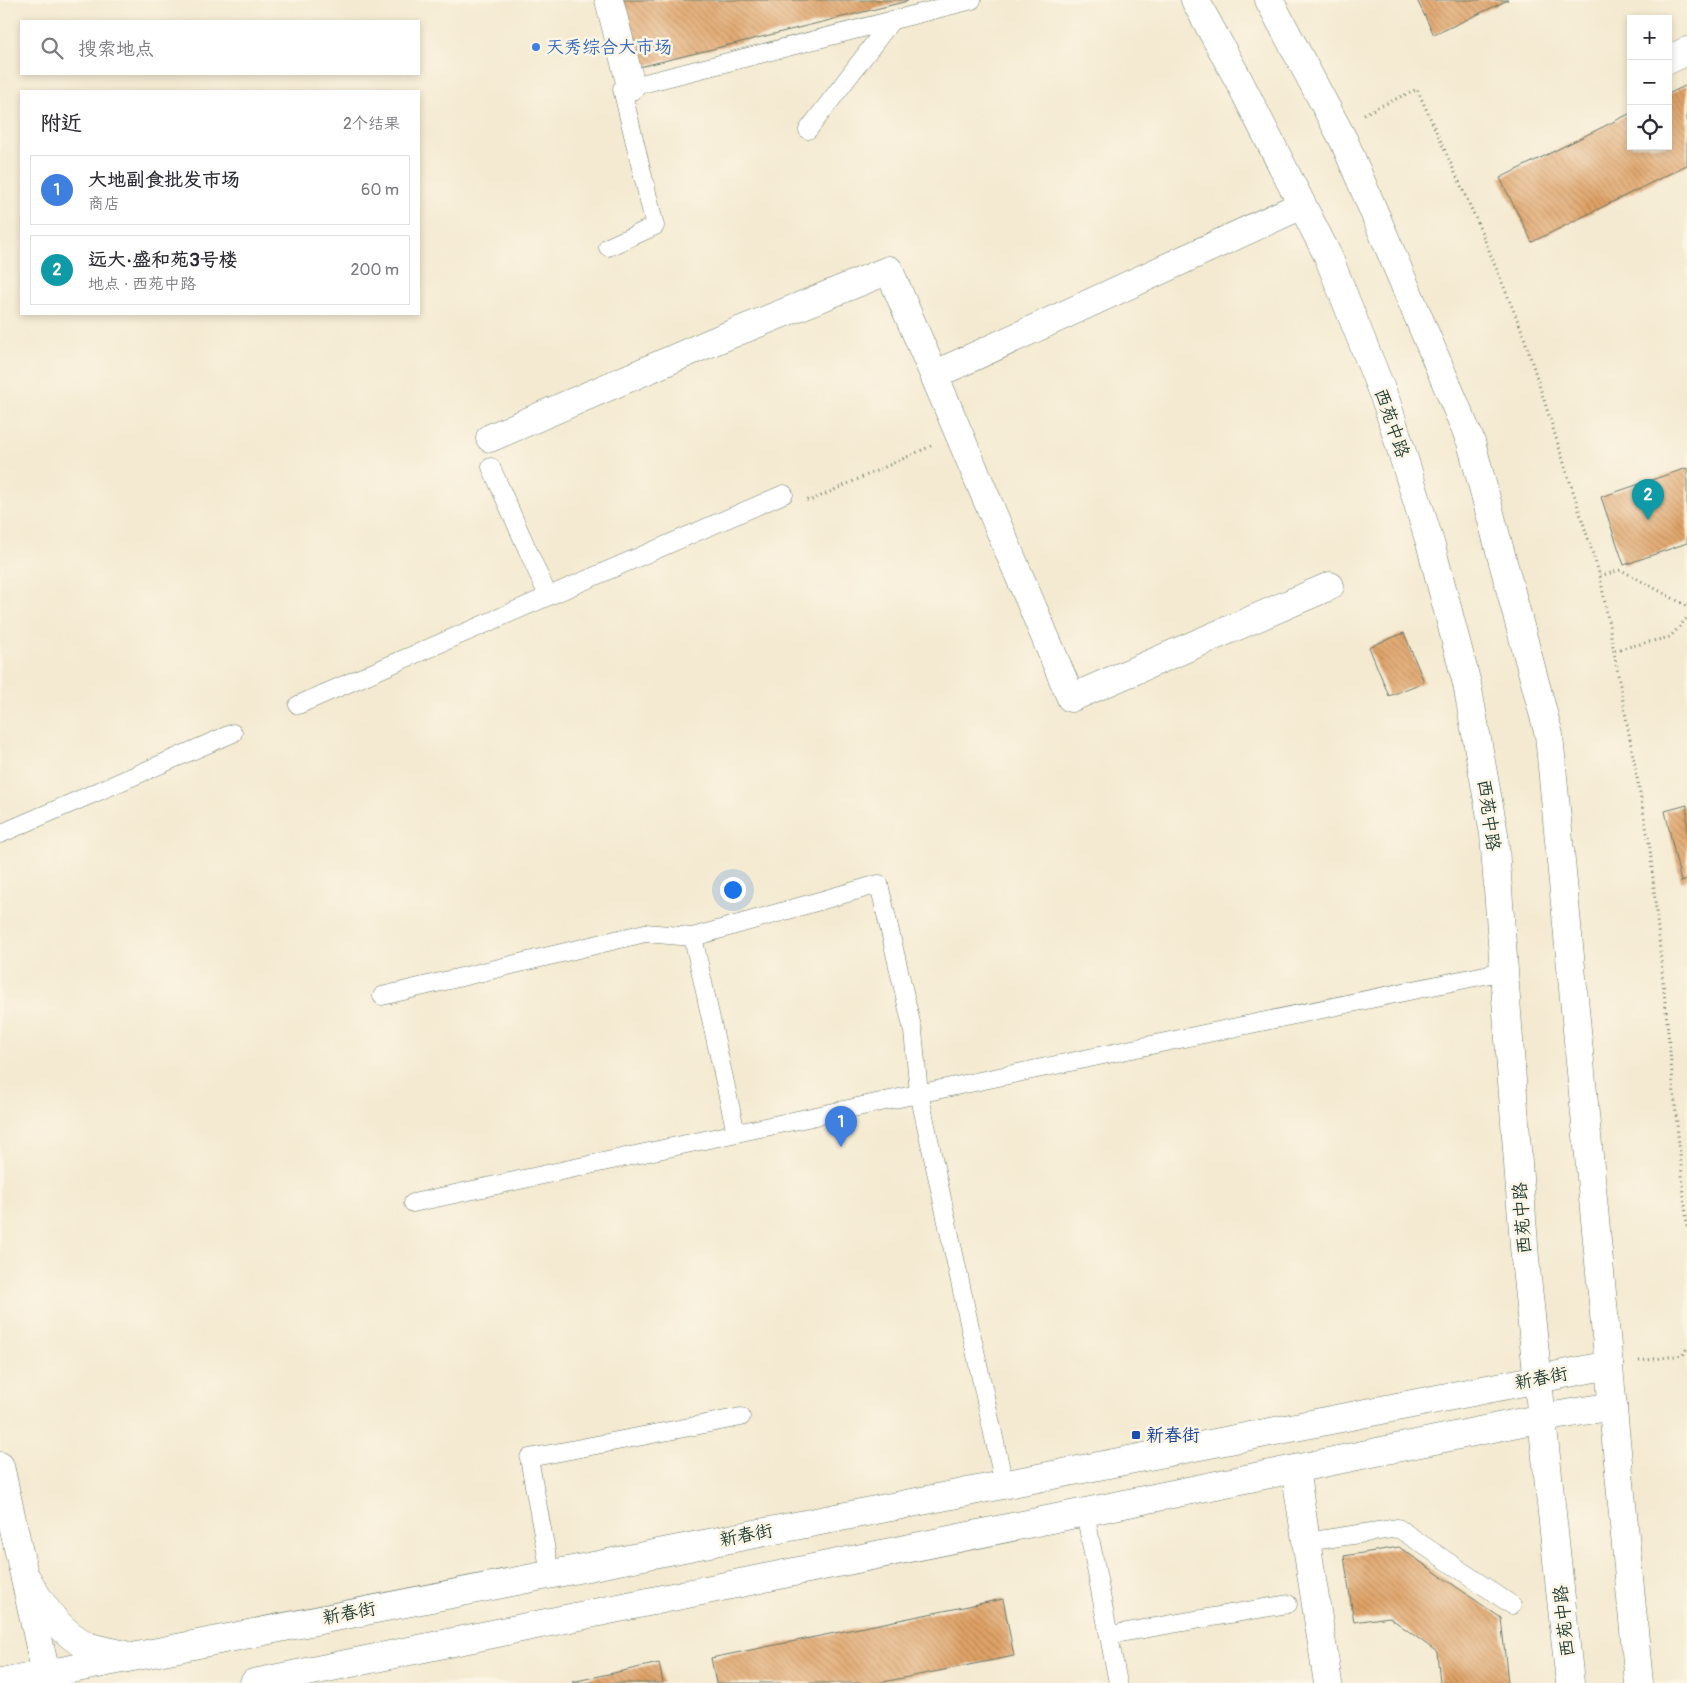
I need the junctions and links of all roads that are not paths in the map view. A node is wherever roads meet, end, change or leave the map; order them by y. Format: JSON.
{"nodes":[{"id":1,"x":609,"y":0,"type":"edge"},
{"id":2,"x":972,"y":0,"type":"edge"},
{"id":3,"x":1195,"y":0,"type":"edge"},
{"id":4,"x":1269,"y":0,"type":"edge"},
{"id":5,"x":892,"y":20,"type":"junction"},
{"id":6,"x":1687,"y":51,"type":"edge"},
{"id":7,"x":1672,"y":58,"type":"edge"},
{"id":8,"x":631,"y":86,"type":"junction"},
{"id":9,"x":808,"y":130,"type":"dead end"},
{"id":10,"x":1302,"y":205,"type":"junction"},
{"id":11,"x":608,"y":247,"type":"dead end"},
{"id":12,"x":934,"y":375,"type":"junction"},
{"id":13,"x":490,"y":438,"type":"dead end"},
{"id":14,"x":492,"y":468,"type":"dead end"},
{"id":15,"x":784,"y":494,"type":"road end"},
{"id":16,"x":1330,"y":586,"type":"dead end"},
{"id":17,"x":548,"y":596,"type":"junction"},
{"id":18,"x":298,"y":705,"type":"dead end"},
{"id":19,"x":233,"y":733,"type":"dead end"},
{"id":20,"x":0,"y":834,"type":"edge"},
{"id":21,"x":692,"y":938,"type":"junction"},
{"id":22,"x":1504,"y":971,"type":"junction"},
{"id":23,"x":382,"y":996,"type":"dead end"},
{"id":24,"x":919,"y":1093,"type":"junction"},
{"id":25,"x":736,"y":1133,"type":"junction"},
{"id":26,"x":413,"y":1203,"type":"dead end"},
{"id":27,"x":1609,"y":1365,"type":"junction"},
{"id":28,"x":1538,"y":1378,"type":"junction"},
{"id":29,"x":1613,"y":1406,"type":"junction"},
{"id":30,"x":741,"y":1417,"type":"dead end"},
{"id":31,"x":1542,"y":1418,"type":"junction"},
{"id":32,"x":0,"y":1466,"type":"edge"},
{"id":33,"x":1295,"y":1469,"type":"junction"},
{"id":34,"x":1004,"y":1484,"type":"junction"},
{"id":35,"x":1085,"y":1512,"type":"junction"},
{"id":36,"x":1306,"y":1542,"type":"junction"},
{"id":37,"x":23,"y":1572,"type":"junction"},
{"id":38,"x":550,"y":1574,"type":"junction"},
{"id":39,"x":1288,"y":1604,"type":"dead end"},
{"id":40,"x":1512,"y":1605,"type":"dead end"},
{"id":41,"x":1109,"y":1635,"type":"junction"},
{"id":42,"x":131,"y":1656,"type":"junction"},
{"id":43,"x":335,"y":1675,"type":"edge"},
{"id":44,"x":47,"y":1678,"type":"edge"},
{"id":45,"x":264,"y":1682,"type":"edge"},
{"id":46,"x":1,"y":1683,"type":"edge"},
{"id":47,"x":1118,"y":1683,"type":"edge"},
{"id":48,"x":1328,"y":1683,"type":"edge"},
{"id":49,"x":1570,"y":1683,"type":"edge"},
{"id":50,"x":1639,"y":1683,"type":"edge"}],
"edges":[{"from":1,"to":8,"type":"main road"},
{"from":2,"to":5,"type":"lane"},
{"from":3,"to":10,"type":"main road","name":"西苑中路"},
{"from":4,"to":27,"type":"main road"},
{"from":5,"to":8,"type":"lane"},
{"from":5,"to":9,"type":"lane"},
{"from":6,"to":7,"type":"main road"},
{"from":8,"to":11,"type":"lane"},
{"from":10,"to":12,"type":"main road"},
{"from":10,"to":22,"type":"main road","name":"西苑中路"},
{"from":12,"to":13,"type":"main road"},
{"from":12,"to":16,"type":"main road"},
{"from":14,"to":17,"type":"lane"},
{"from":15,"to":17,"type":"lane"},
{"from":17,"to":18,"type":"lane"},
{"from":19,"to":20,"type":"lane"},
{"from":21,"to":23,"type":"lane"},
{"from":21,"to":24,"type":"lane"},
{"from":21,"to":25,"type":"lane"},
{"from":22,"to":24,"type":"lane"},
{"from":22,"to":28,"type":"main road","name":"西苑中路"},
{"from":24,"to":25,"type":"lane"},
{"from":24,"to":34,"type":"lane"},
{"from":25,"to":26,"type":"lane"},
{"from":27,"to":28,"type":"main road","name":"新春街"},
{"from":27,"to":29,"type":"main road"},
{"from":28,"to":31,"type":"main road","name":"西苑中路"},
{"from":28,"to":34,"type":"main road","name":"新春街"},
{"from":29,"to":31,"type":"main road"},
{"from":29,"to":50,"type":"main road"},
{"from":30,"to":38,"type":"lane"},
{"from":31,"to":33,"type":"main road"},
{"from":31,"to":49,"type":"main road","name":"西苑中路"},
{"from":32,"to":37,"type":"main road"},
{"from":33,"to":35,"type":"main road"},
{"from":33,"to":36,"type":"main road"},
{"from":34,"to":38,"type":"main road","name":"新春街"},
{"from":35,"to":41,"type":"lane"},
{"from":35,"to":43,"type":"main road"},
{"from":36,"to":40,"type":"lane"},
{"from":36,"to":48,"type":"main road"},
{"from":37,"to":42,"type":"main road"},
{"from":37,"to":44,"type":"main road"},
{"from":38,"to":42,"type":"main road","name":"新春街"},
{"from":39,"to":41,"type":"lane"},
{"from":41,"to":47,"type":"lane"},
{"from":42,"to":44,"type":"main road","name":"新春街"},
{"from":43,"to":45,"type":"main road"},
{"from":44,"to":46,"type":"main road","name":"新春街"}]}
